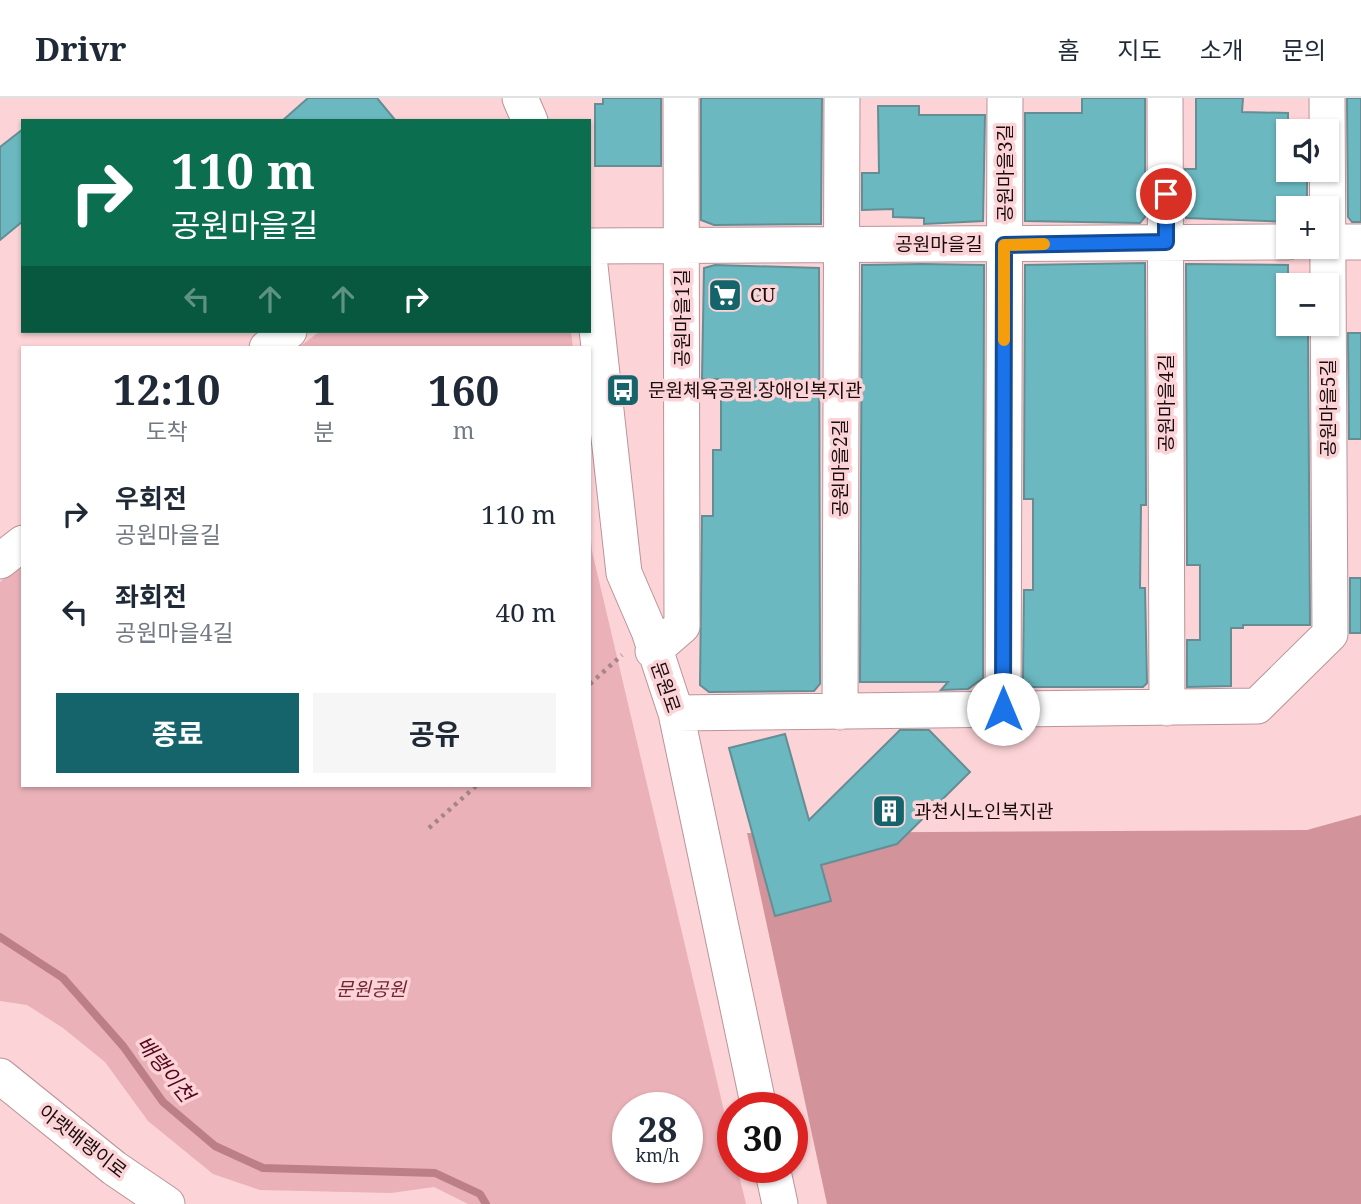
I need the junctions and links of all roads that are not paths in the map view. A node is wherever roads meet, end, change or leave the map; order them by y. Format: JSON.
{"nodes":[{"id":1,"x":681,"y":98,"type":"edge"},
{"id":2,"x":842,"y":98,"type":"edge"},
{"id":3,"x":1005,"y":98,"type":"edge"},
{"id":4,"x":1166,"y":98,"type":"edge"},
{"id":5,"x":1327,"y":98,"type":"edge"},
{"id":6,"x":1327,"y":196,"type":"edge"},
{"id":7,"x":1166,"y":242,"type":"junction"},
{"id":8,"x":1276,"y":242,"type":"edge"},
{"id":9,"x":1339,"y":242,"type":"edge"},
{"id":10,"x":1361,"y":242,"type":"edge"},
{"id":11,"x":840,"y":244,"type":"junction"},
{"id":12,"x":682,"y":245,"type":"junction"},
{"id":13,"x":1004,"y":245,"type":"junction"},
{"id":14,"x":591,"y":246,"type":"edge"},
{"id":15,"x":1327,"y":259,"type":"edge"},
{"id":16,"x":591,"y":275,"type":"edge"},
{"id":17,"x":286,"y":333,"type":"edge"},
{"id":18,"x":270,"y":346,"type":"edge"},
{"id":19,"x":21,"y":545,"type":"edge"},
{"id":20,"x":0,"y":561,"type":"edge"},
{"id":21,"x":651,"y":641,"type":"junction"},
{"id":22,"x":1167,"y":708,"type":"junction"},
{"id":23,"x":1003,"y":709,"type":"junction"},
{"id":24,"x":840,"y":712,"type":"junction"},
{"id":25,"x":676,"y":713,"type":"junction"},
{"id":26,"x":0,"y":1076,"type":"edge"},
{"id":27,"x":755,"y":1092,"type":"edge"},
{"id":28,"x":775,"y":1183,"type":"edge"},
{"id":29,"x":167,"y":1204,"type":"edge"},
{"id":30,"x":780,"y":1204,"type":"edge"}],
"edges":[{"from":1,"to":12,"type":"street","name":"공원마을1길"},
{"from":2,"to":11,"type":"street","name":"공원마을2길"},
{"from":3,"to":13,"type":"street","name":"공원마을3길"},
{"from":4,"to":7,"type":"street","name":"공원마을4길"},
{"from":5,"to":6,"type":"street","name":"공원마을5길"},
{"from":7,"to":8,"type":"street","name":"공원마을길"},
{"from":7,"to":13,"type":"street","name":"공원마을길"},
{"from":7,"to":22,"type":"street","name":"공원마을4길"},
{"from":9,"to":10,"type":"street"},
{"from":11,"to":12,"type":"street","name":"공원마을길"},
{"from":11,"to":13,"type":"street","name":"공원마을길"},
{"from":11,"to":24,"type":"street","name":"공원마을2길"},
{"from":12,"to":14,"type":"street","name":"공원마을길"},
{"from":12,"to":21,"type":"street","name":"공원마을1길"},
{"from":13,"to":23,"type":"street","name":"공원마을3길"},
{"from":15,"to":22,"type":"street","name":"공원마을5길"},
{"from":16,"to":21,"type":"street","name":"문원로"},
{"from":17,"to":18,"type":"street"},
{"from":19,"to":20,"type":"street"},
{"from":21,"to":25,"type":"street","name":"문원로"},
{"from":22,"to":23,"type":"street"},
{"from":23,"to":24,"type":"street"},
{"from":24,"to":25,"type":"street"},
{"from":25,"to":27,"type":"street","name":"문원로"},
{"from":26,"to":29,"type":"street","name":"아랫배랭이로"},
{"from":28,"to":30,"type":"street"}]}
